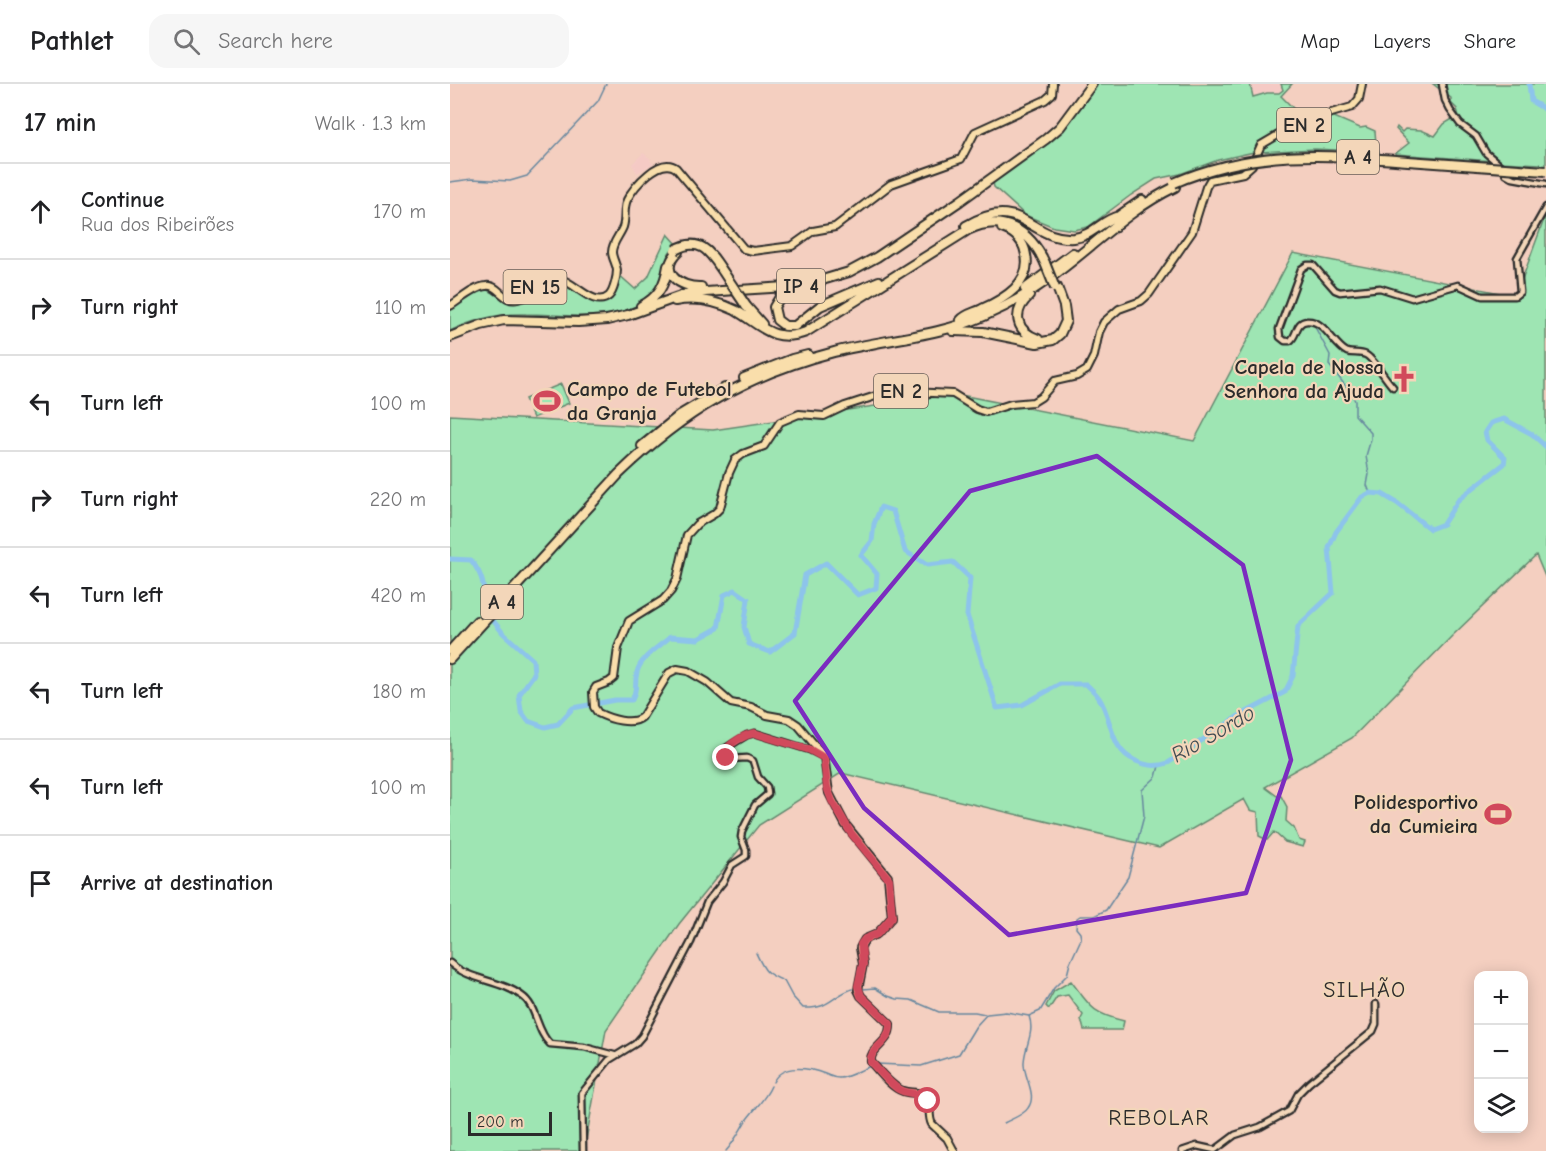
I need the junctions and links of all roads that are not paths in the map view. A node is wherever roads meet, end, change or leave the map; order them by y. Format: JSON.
{"nodes":[{"id":1,"x":1053,"y":84,"type":"edge"},
{"id":2,"x":1090,"y":84,"type":"edge"},
{"id":3,"x":1362,"y":84,"type":"edge"},
{"id":4,"x":1442,"y":84,"type":"edge"},
{"id":5,"x":1546,"y":173,"type":"edge"},
{"id":6,"x":1546,"y":184,"type":"edge"},
{"id":7,"x":1174,"y":185,"type":"junction"},
{"id":8,"x":1546,"y":207,"type":"edge"},
{"id":9,"x":1119,"y":216,"type":"junction"},
{"id":10,"x":959,"y":234,"type":"junction"},
{"id":11,"x":896,"y":244,"type":"junction"},
{"id":12,"x":677,"y":251,"type":"junction"},
{"id":13,"x":921,"y":257,"type":"junction"},
{"id":14,"x":885,"y":278,"type":"junction"},
{"id":15,"x":1044,"y":283,"type":"junction"},
{"id":16,"x":761,"y":287,"type":"junction"},
{"id":17,"x":1056,"y":288,"type":"junction"},
{"id":18,"x":450,"y":306,"type":"edge"},
{"id":19,"x":744,"y":306,"type":"junction"},
{"id":20,"x":626,"y":313,"type":"junction"},
{"id":21,"x":526,"y":320,"type":"junction"},
{"id":22,"x":961,"y":320,"type":"junction"},
{"id":23,"x":771,"y":333,"type":"junction"},
{"id":24,"x":919,"y":335,"type":"junction"},
{"id":25,"x":450,"y":336,"type":"edge"},
{"id":26,"x":1393,"y":387,"type":"dead end"},
{"id":27,"x":551,"y":545,"type":"junction"},
{"id":28,"x":450,"y":651,"type":"edge"},
{"id":29,"x":450,"y":659,"type":"edge"},
{"id":30,"x":813,"y":743,"type":"junction"},
{"id":31,"x":806,"y":749,"type":"junction"},
{"id":32,"x":824,"y":758,"type":"junction"},
{"id":33,"x":450,"y":963,"type":"edge"},
{"id":34,"x":1376,"y":1004,"type":"dead end"},
{"id":35,"x":604,"y":1054,"type":"junction"},
{"id":36,"x":616,"y":1054,"type":"junction"},
{"id":37,"x":607,"y":1062,"type":"junction"},
{"id":38,"x":583,"y":1151,"type":"edge"},
{"id":39,"x":954,"y":1151,"type":"edge"},
{"id":40,"x":1182,"y":1151,"type":"edge"}],
"edges":[{"from":1,"to":18,"type":"main road","number":"EN 15"},
{"from":2,"to":11,"type":"highway","number":"IP 4"},
{"from":2,"to":16,"type":"highway","number":"IP 4"},
{"from":3,"to":30,"type":"main road","number":"EN 2"},
{"from":4,"to":6,"type":"street"},
{"from":5,"to":7,"type":"highway","number":"A 4","bridge":true},
{"from":7,"to":9,"type":"highway","number":"A 4"},
{"from":7,"to":15,"type":"highway","number":"A 4"},
{"from":8,"to":26,"type":"street"},
{"from":9,"to":10,"type":"highway"},
{"from":9,"to":22,"type":"highway","number":"A 4"},
{"from":10,"to":13,"type":"highway"},
{"from":10,"to":17,"type":"highway","bridge":true},
{"from":10,"to":22,"type":"highway"},
{"from":11,"to":14,"type":"highway"},
{"from":11,"to":21,"type":"highway","number":"IP 4"},
{"from":12,"to":16,"type":"highway"},
{"from":12,"to":19,"type":"highway","bridge":true},
{"from":12,"to":20,"type":"highway"},
{"from":13,"to":14,"type":"highway"},
{"from":13,"to":23,"type":"highway"},
{"from":14,"to":19,"type":"highway"},
{"from":15,"to":17,"type":"highway"},
{"from":15,"to":24,"type":"highway","number":"A 4"},
{"from":16,"to":20,"type":"highway","number":"IP 4"},
{"from":17,"to":24,"type":"highway"},
{"from":19,"to":23,"type":"highway"},
{"from":20,"to":25,"type":"highway","number":"IP 4"},
{"from":21,"to":23,"type":"highway"},
{"from":21,"to":25,"type":"highway","number":"IP 4"},
{"from":22,"to":27,"type":"highway","number":"A 4"},
{"from":24,"to":27,"type":"highway","number":"A 4"},
{"from":27,"to":28,"type":"highway","number":"A 4"},
{"from":27,"to":29,"type":"highway","number":"A 4"},
{"from":30,"to":31,"type":"street"},
{"from":30,"to":32,"type":"main road","number":"EN 2"},
{"from":31,"to":32,"type":"street"},
{"from":31,"to":36,"type":"street"},
{"from":32,"to":39,"type":"main road","number":"EN 2"},
{"from":33,"to":35,"type":"street"},
{"from":34,"to":40,"type":"street"},
{"from":35,"to":36,"type":"street"},
{"from":35,"to":37,"type":"street"},
{"from":36,"to":37,"type":"street"},
{"from":37,"to":38,"type":"street"}]}
